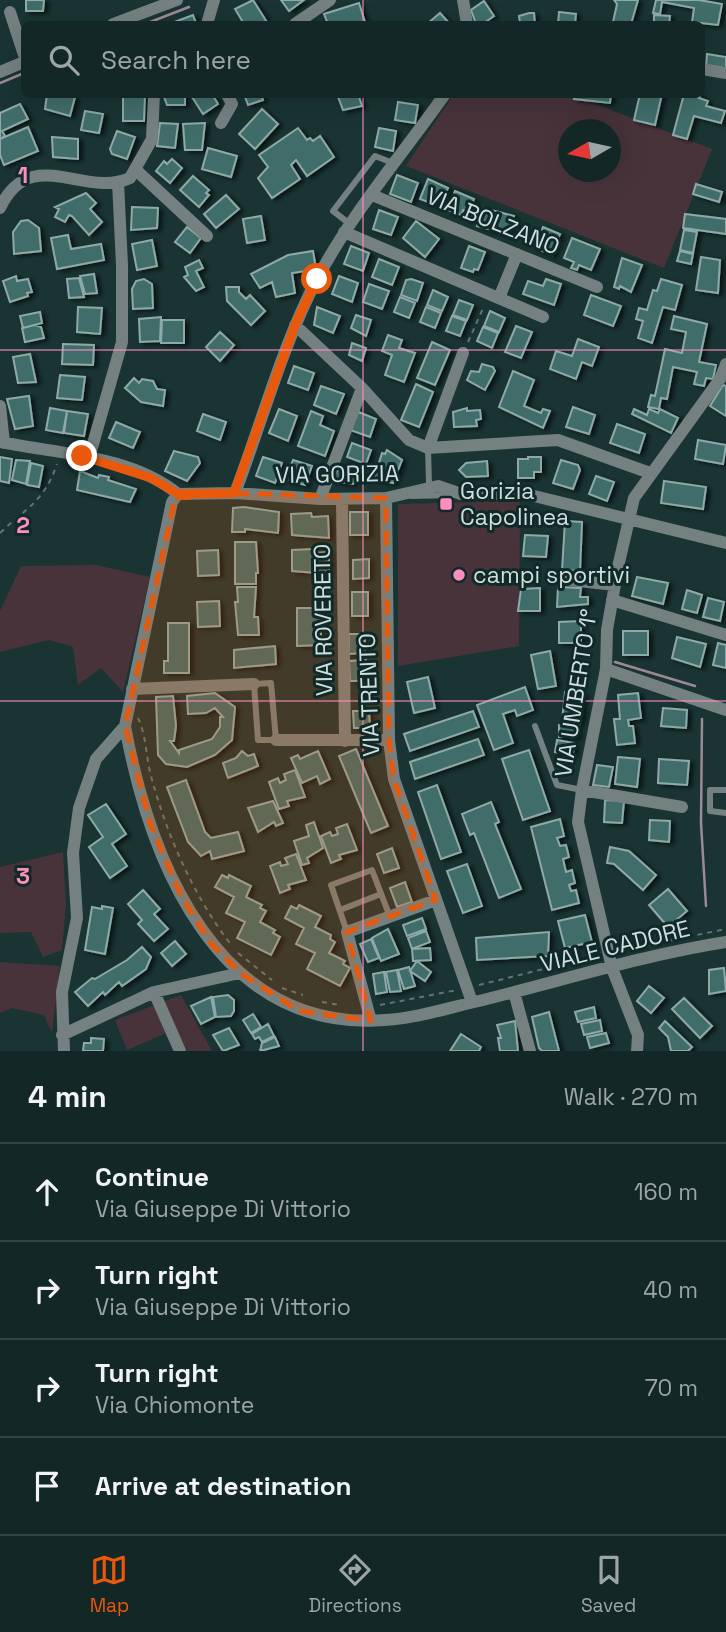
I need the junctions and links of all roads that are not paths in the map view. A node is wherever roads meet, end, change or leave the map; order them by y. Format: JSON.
{"nodes":[{"id":1,"x":177,"y":0,"type":"edge"},
{"id":2,"x":214,"y":0,"type":"edge"},
{"id":3,"x":330,"y":0,"type":"edge"},
{"id":4,"x":463,"y":0,"type":"edge"},
{"id":5,"x":10,"y":12,"type":"dead end"},
{"id":6,"x":121,"y":21,"type":"edge"},
{"id":7,"x":208,"y":21,"type":"edge"},
{"id":8,"x":299,"y":21,"type":"edge"},
{"id":9,"x":466,"y":21,"type":"edge"},
{"id":10,"x":21,"y":46,"type":"edge"},
{"id":11,"x":21,"y":63,"type":"edge"},
{"id":12,"x":705,"y":70,"type":"edge"},
{"id":13,"x":0,"y":72,"type":"edge"},
{"id":14,"x":726,"y":73,"type":"edge"},
{"id":15,"x":154,"y":98,"type":"edge"},
{"id":16,"x":229,"y":98,"type":"edge"},
{"id":17,"x":441,"y":98,"type":"edge"},
{"id":18,"x":221,"y":123,"type":"dead end"},
{"id":19,"x":396,"y":164,"type":"junction"},
{"id":20,"x":128,"y":177,"type":"junction"},
{"id":21,"x":372,"y":195,"type":"junction"},
{"id":22,"x":0,"y":208,"type":"edge"},
{"id":23,"x":347,"y":228,"type":"junction"},
{"id":24,"x":207,"y":236,"type":"dead end"},
{"id":25,"x":517,"y":254,"type":"junction"},
{"id":26,"x":597,"y":286,"type":"dead end"},
{"id":27,"x":494,"y":296,"type":"junction"},
{"id":28,"x":543,"y":317,"type":"dead end"},
{"id":29,"x":295,"y":325,"type":"junction"},
{"id":30,"x":463,"y":353,"type":"road end"},
{"id":31,"x":726,"y":364,"type":"edge"},
{"id":32,"x":723,"y":379,"type":"edge"},
{"id":33,"x":362,"y":388,"type":"junction"},
{"id":34,"x":0,"y":406,"type":"edge"},
{"id":35,"x":2,"y":442,"type":"edge"},
{"id":36,"x":428,"y":448,"type":"junction"},
{"id":37,"x":89,"y":458,"type":"junction"},
{"id":38,"x":650,"y":473,"type":"junction"},
{"id":39,"x":429,"y":485,"type":"junction"},
{"id":40,"x":234,"y":493,"type":"junction"},
{"id":41,"x":178,"y":494,"type":"junction"},
{"id":42,"x":461,"y":494,"type":"junction"},
{"id":43,"x":407,"y":495,"type":"junction"},
{"id":44,"x":386,"y":498,"type":"junction"},
{"id":45,"x":320,"y":499,"type":"junction"},
{"id":46,"x":342,"y":499,"type":"junction"},
{"id":47,"x":628,"y":519,"type":"junction"},
{"id":48,"x":726,"y":543,"type":"edge"},
{"id":49,"x":552,"y":578,"type":"dead end"},
{"id":50,"x":615,"y":585,"type":"junction"},
{"id":51,"x":612,"y":600,"type":"junction"},
{"id":52,"x":726,"y":635,"type":"edge"},
{"id":53,"x":606,"y":668,"type":"junction"},
{"id":54,"x":254,"y":684,"type":"junction"},
{"id":55,"x":132,"y":689,"type":"junction"},
{"id":56,"x":726,"y":710,"type":"edge"},
{"id":57,"x":125,"y":726,"type":"junction"},
{"id":58,"x":536,"y":726,"type":"dead end"},
{"id":59,"x":276,"y":740,"type":"junction"},
{"id":60,"x":389,"y":740,"type":"junction"},
{"id":61,"x":345,"y":741,"type":"junction"},
{"id":62,"x":582,"y":790,"type":"junction"},
{"id":63,"x":726,"y":790,"type":"edge"},
{"id":64,"x":682,"y":807,"type":"dead end"},
{"id":65,"x":726,"y":813,"type":"edge"},
{"id":66,"x":381,"y":894,"type":"junction"},
{"id":67,"x":436,"y":900,"type":"junction"},
{"id":68,"x":340,"y":910,"type":"junction"},
{"id":69,"x":390,"y":917,"type":"junction"},
{"id":70,"x":347,"y":932,"type":"junction"},
{"id":71,"x":726,"y":942,"type":"edge"},
{"id":72,"x":612,"y":968,"type":"junction"},
{"id":73,"x":240,"y":974,"type":"junction"},
{"id":74,"x":154,"y":992,"type":"junction"},
{"id":75,"x":514,"y":992,"type":"junction"},
{"id":76,"x":472,"y":1002,"type":"junction"},
{"id":77,"x":371,"y":1021,"type":"junction"},
{"id":78,"x":62,"y":1035,"type":"junction"},
{"id":79,"x":64,"y":1051,"type":"edge"},
{"id":80,"x":180,"y":1051,"type":"edge"},
{"id":81,"x":530,"y":1051,"type":"edge"},
{"id":82,"x":637,"y":1051,"type":"edge"}],
"edges":[{"from":1,"to":6,"type":"street"},
{"from":2,"to":7,"type":"street"},
{"from":3,"to":8,"type":"street"},
{"from":4,"to":9,"type":"street"},
{"from":5,"to":10,"type":"street"},
{"from":11,"to":13,"type":"street"},
{"from":12,"to":14,"type":"street"},
{"from":15,"to":20,"type":"street"},
{"from":16,"to":18,"type":"street"},
{"from":17,"to":19,"type":"street"},
{"from":19,"to":21,"type":"street"},
{"from":19,"to":23,"type":"lane"},
{"from":20,"to":22,"type":"street"},
{"from":20,"to":24,"type":"street"},
{"from":20,"to":37,"type":"street"},
{"from":21,"to":23,"type":"street"},
{"from":21,"to":25,"type":"street","name":"VIA BOLZANO"},
{"from":23,"to":27,"type":"street"},
{"from":23,"to":29,"type":"street"},
{"from":25,"to":26,"type":"street","name":"VIA BOLZANO"},
{"from":25,"to":27,"type":"street"},
{"from":27,"to":28,"type":"street"},
{"from":29,"to":33,"type":"street"},
{"from":29,"to":40,"type":"street"},
{"from":30,"to":36,"type":"street"},
{"from":31,"to":32,"type":"street","name":"VIA UMBERTO 1°"},
{"from":32,"to":38,"type":"street","name":"VIA UMBERTO 1°"},
{"from":33,"to":36,"type":"street"},
{"from":33,"to":45,"type":"street"},
{"from":34,"to":35,"type":"street"},
{"from":35,"to":37,"type":"street"},
{"from":36,"to":38,"type":"street"},
{"from":36,"to":39,"type":"lane"},
{"from":37,"to":41,"type":"street"},
{"from":38,"to":47,"type":"street","name":"VIA UMBERTO 1°"},
{"from":39,"to":42,"type":"street","name":"VIA GORIZIA"},
{"from":39,"to":43,"type":"street","name":"VIA GORIZIA"},
{"from":40,"to":41,"type":"street","name":"VIA GORIZIA"},
{"from":40,"to":45,"type":"street","name":"VIA GORIZIA"},
{"from":41,"to":55,"type":"street"},
{"from":42,"to":43,"type":"lane"},
{"from":42,"to":47,"type":"street","name":"VIA GORIZIA"},
{"from":43,"to":44,"type":"street","name":"VIA GORIZIA"},
{"from":44,"to":46,"type":"street","name":"VIA GORIZIA"},
{"from":44,"to":60,"type":"street","name":"VIA TRENTO"},
{"from":45,"to":46,"type":"street","name":"VIA GORIZIA"},
{"from":46,"to":61,"type":"street","name":"VIA ROVERETO"},
{"from":47,"to":48,"type":"street","name":"VIA GORIZIA"},
{"from":47,"to":50,"type":"street","name":"VIA UMBERTO 1°"},
{"from":49,"to":50,"type":"street"},
{"from":50,"to":51,"type":"street","name":"VIA UMBERTO 1°"},
{"from":51,"to":52,"type":"street"},
{"from":51,"to":53,"type":"street","name":"VIA UMBERTO 1°"},
{"from":53,"to":56,"type":"street"},
{"from":53,"to":62,"type":"street","name":"VIA UMBERTO 1°"},
{"from":54,"to":55,"type":"street"},
{"from":54,"to":59,"type":"lane"},
{"from":54,"to":59,"type":"lane"},
{"from":55,"to":57,"type":"street"},
{"from":57,"to":73,"type":"street","name":"VIALE CADORE"},
{"from":57,"to":78,"type":"street"},
{"from":58,"to":62,"type":"lane"},
{"from":59,"to":61,"type":"street"},
{"from":60,"to":61,"type":"street"},
{"from":60,"to":67,"type":"street","name":"VIA TRENTO"},
{"from":62,"to":64,"type":"street"},
{"from":62,"to":72,"type":"street","name":"VIA UMBERTO 1°"},
{"from":63,"to":65,"type":"lane"},
{"from":66,"to":68,"type":"lane"},
{"from":66,"to":68,"type":"lane"},
{"from":66,"to":69,"type":"lane"},
{"from":67,"to":69,"type":"street"},
{"from":67,"to":76,"type":"street","name":"VIA TRENTO"},
{"from":68,"to":70,"type":"lane"},
{"from":69,"to":70,"type":"street"},
{"from":70,"to":77,"type":"street"},
{"from":71,"to":72,"type":"street","name":"VIALE CADORE"},
{"from":72,"to":75,"type":"street","name":"VIALE CADORE"},
{"from":72,"to":82,"type":"street","name":"VIA UMBERTO 1°"},
{"from":73,"to":74,"type":"street"},
{"from":73,"to":77,"type":"street","name":"VIALE CADORE"},
{"from":74,"to":78,"type":"street"},
{"from":74,"to":80,"type":"street"},
{"from":75,"to":76,"type":"street","name":"VIALE CADORE"},
{"from":75,"to":81,"type":"street","name":"VIALE CADORE"},
{"from":76,"to":77,"type":"street","name":"VIALE CADORE"},
{"from":78,"to":79,"type":"street"}]}
